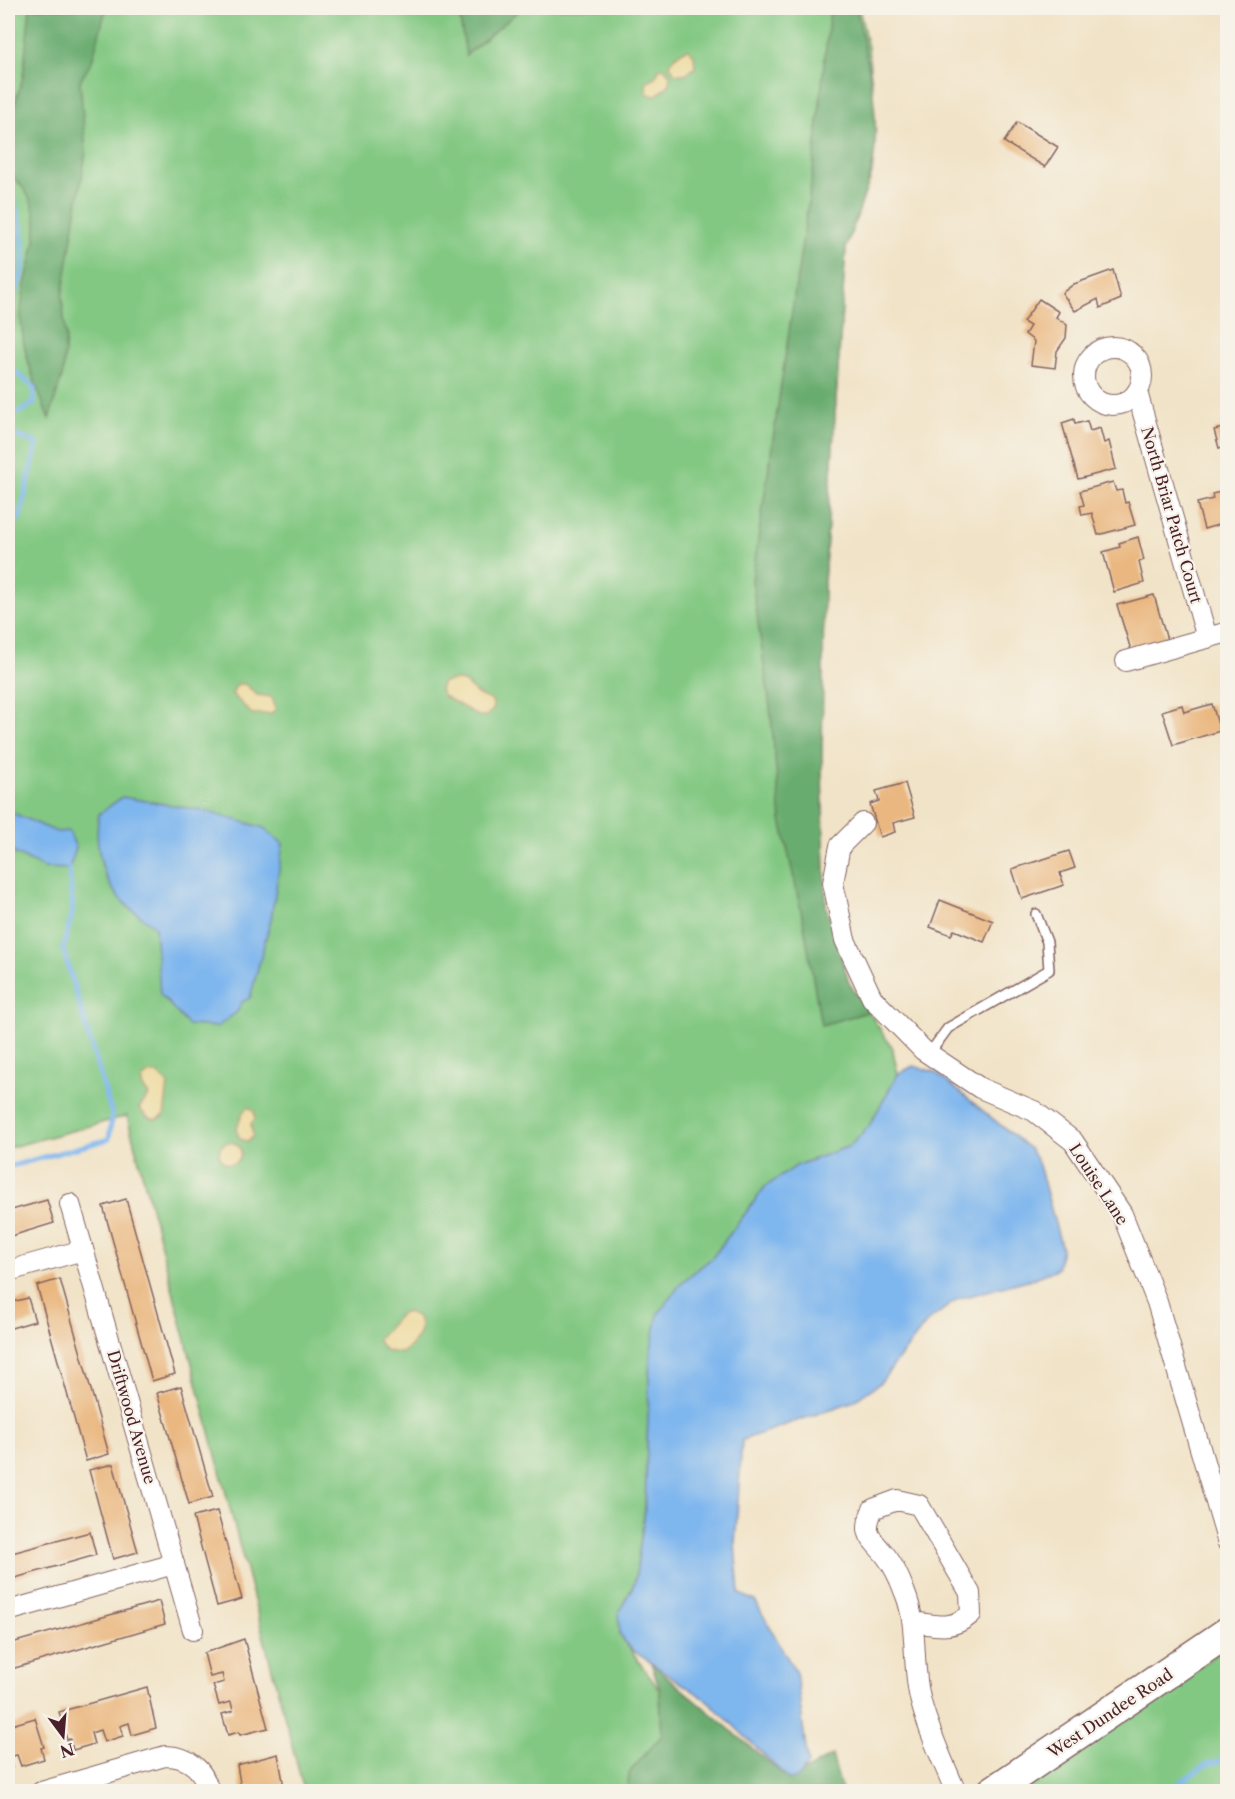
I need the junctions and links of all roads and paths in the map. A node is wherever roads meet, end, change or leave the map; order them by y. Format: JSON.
{"nodes":[{"id":1,"x":1137,"y":392,"type":"dead end"},
{"id":2,"x":1227,"y":632,"type":"edge"},
{"id":3,"x":1207,"y":638,"type":"junction"},
{"id":4,"x":1126,"y":661,"type":"dead end"},
{"id":5,"x":863,"y":823,"type":"dead end"},
{"id":6,"x":1036,"y":914,"type":"dead end"},
{"id":7,"x":929,"y":1054,"type":"junction"},
{"id":8,"x":70,"y":1204,"type":"dead end"},
{"id":9,"x":83,"y":1250,"type":"junction"},
{"id":10,"x":8,"y":1271,"type":"edge"},
{"id":11,"x":1227,"y":1543,"type":"edge"},
{"id":12,"x":174,"y":1564,"type":"junction"},
{"id":13,"x":8,"y":1611,"type":"edge"},
{"id":14,"x":913,"y":1622,"type":"junction"},
{"id":15,"x":193,"y":1630,"type":"dead end"},
{"id":16,"x":1227,"y":1632,"type":"edge"},
{"id":17,"x":41,"y":1791,"type":"edge"},
{"id":18,"x":209,"y":1791,"type":"edge"},
{"id":19,"x":956,"y":1791,"type":"edge"},
{"id":20,"x":992,"y":1791,"type":"edge"}],
"edges":[{"from":1,"to":3,"type":"street","name":"North Briar Patch Court"},
{"from":2,"to":3,"type":"street"},
{"from":3,"to":4,"type":"street"},
{"from":5,"to":7,"type":"street","name":"Louise Lane"},
{"from":6,"to":7,"type":"lane"},
{"from":7,"to":11,"type":"street","name":"Louise Lane"},
{"from":8,"to":9,"type":"street","name":"Driftwood Avenue"},
{"from":9,"to":10,"type":"street"},
{"from":9,"to":12,"type":"street","name":"Driftwood Avenue"},
{"from":12,"to":13,"type":"street"},
{"from":12,"to":15,"type":"street","name":"Driftwood Avenue"},
{"from":14,"to":14,"type":"street"},
{"from":14,"to":19,"type":"street"},
{"from":16,"to":20,"type":"main road","name":"West Dundee Road"},
{"from":17,"to":18,"type":"street"}]}
